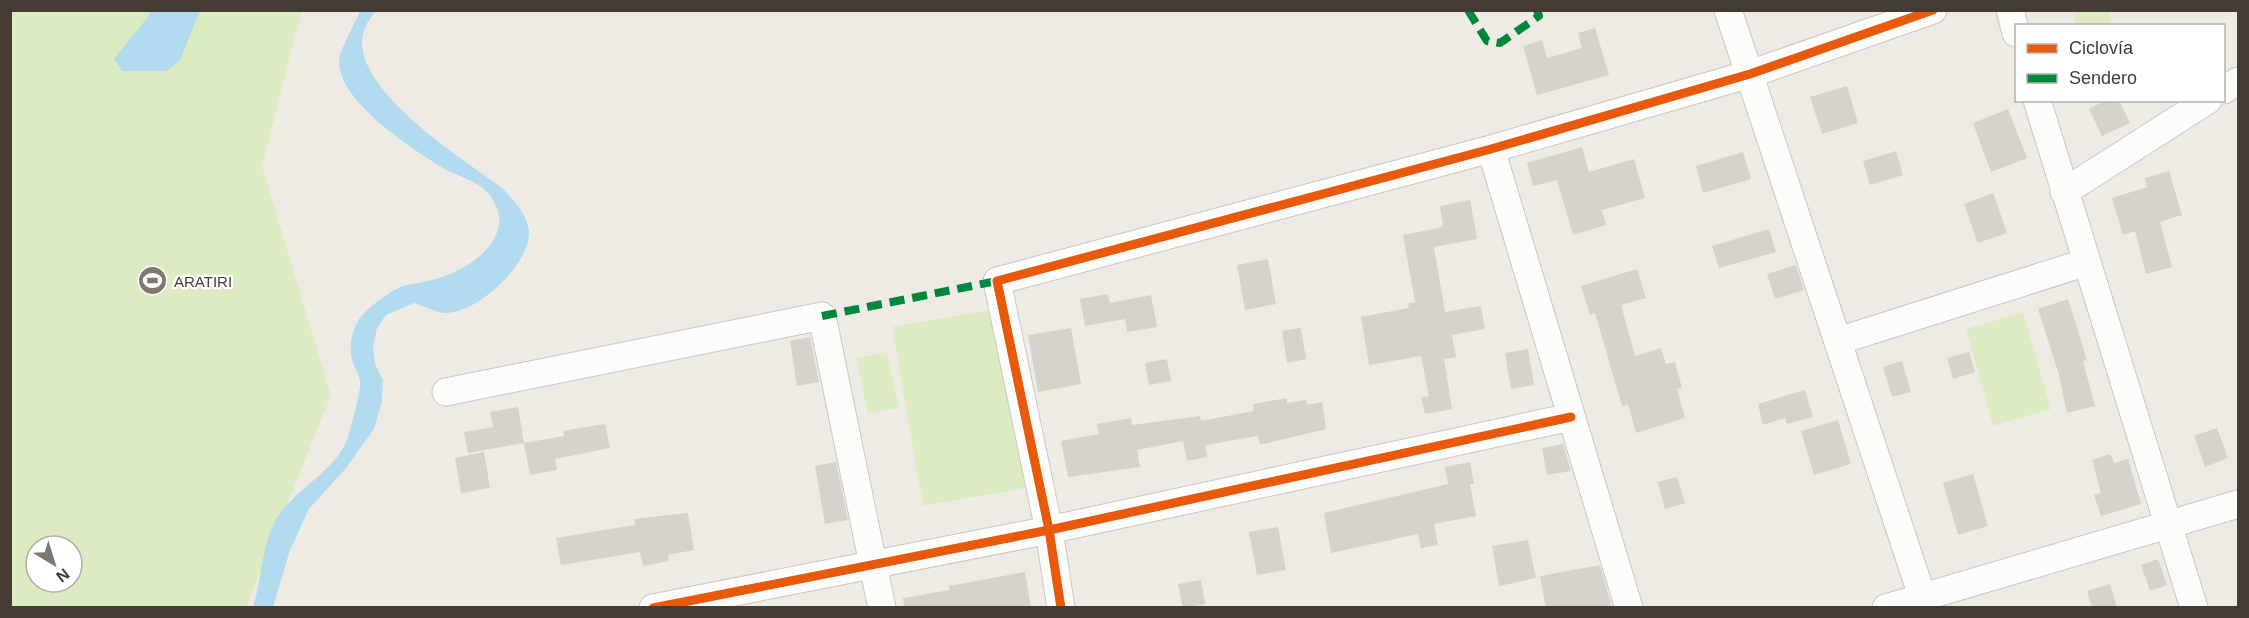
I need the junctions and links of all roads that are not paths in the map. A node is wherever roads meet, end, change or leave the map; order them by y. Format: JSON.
{"nodes":[{"id":1,"x":1728,"y":10,"type":"edge"},
{"id":2,"x":1934,"y":10,"type":"edge"},
{"id":3,"x":2010,"y":10,"type":"edge"},
{"id":4,"x":2015,"y":29,"type":"edge"},
{"id":5,"x":1750,"y":74,"type":"junction"},
{"id":6,"x":2238,"y":81,"type":"edge"},
{"id":7,"x":2225,"y":89,"type":"edge"},
{"id":8,"x":2038,"y":102,"type":"edge"},
{"id":9,"x":2205,"y":102,"type":"edge"},
{"id":10,"x":1491,"y":149,"type":"junction"},
{"id":11,"x":2064,"y":192,"type":"junction"},
{"id":12,"x":2087,"y":262,"type":"junction"},
{"id":13,"x":1838,"y":341,"type":"junction"},
{"id":14,"x":446,"y":392,"type":"dead end"},
{"id":15,"x":1571,"y":417,"type":"junction"},
{"id":16,"x":2238,"y":504,"type":"edge"},
{"id":17,"x":2168,"y":525,"type":"junction"},
{"id":18,"x":1049,"y":530,"type":"junction"},
{"id":19,"x":874,"y":565,"type":"junction"},
{"id":20,"x":1924,"y":603,"type":"edge"},
{"id":21,"x":653,"y":608,"type":"edge"},
{"id":22,"x":882,"y":608,"type":"edge"},
{"id":23,"x":1061,"y":608,"type":"edge"},
{"id":24,"x":1629,"y":608,"type":"edge"},
{"id":25,"x":1886,"y":608,"type":"edge"},
{"id":26,"x":2194,"y":608,"type":"edge"}],
"edges":[{"from":1,"to":5,"type":"street"},
{"from":2,"to":5,"type":"street"},
{"from":3,"to":4,"type":"street"},
{"from":5,"to":10,"type":"street"},
{"from":5,"to":13,"type":"street"},
{"from":6,"to":7,"type":"street"},
{"from":8,"to":11,"type":"street"},
{"from":9,"to":11,"type":"street"},
{"from":10,"to":15,"type":"street"},
{"from":10,"to":18,"type":"street"},
{"from":11,"to":12,"type":"street"},
{"from":12,"to":13,"type":"street"},
{"from":12,"to":17,"type":"street"},
{"from":13,"to":20,"type":"street"},
{"from":14,"to":19,"type":"street"},
{"from":15,"to":18,"type":"street"},
{"from":15,"to":24,"type":"street"},
{"from":16,"to":17,"type":"street"},
{"from":17,"to":20,"type":"street"},
{"from":17,"to":26,"type":"street"},
{"from":18,"to":19,"type":"street"},
{"from":18,"to":23,"type":"street"},
{"from":19,"to":21,"type":"street"},
{"from":19,"to":22,"type":"street"},
{"from":20,"to":25,"type":"street"}]}
